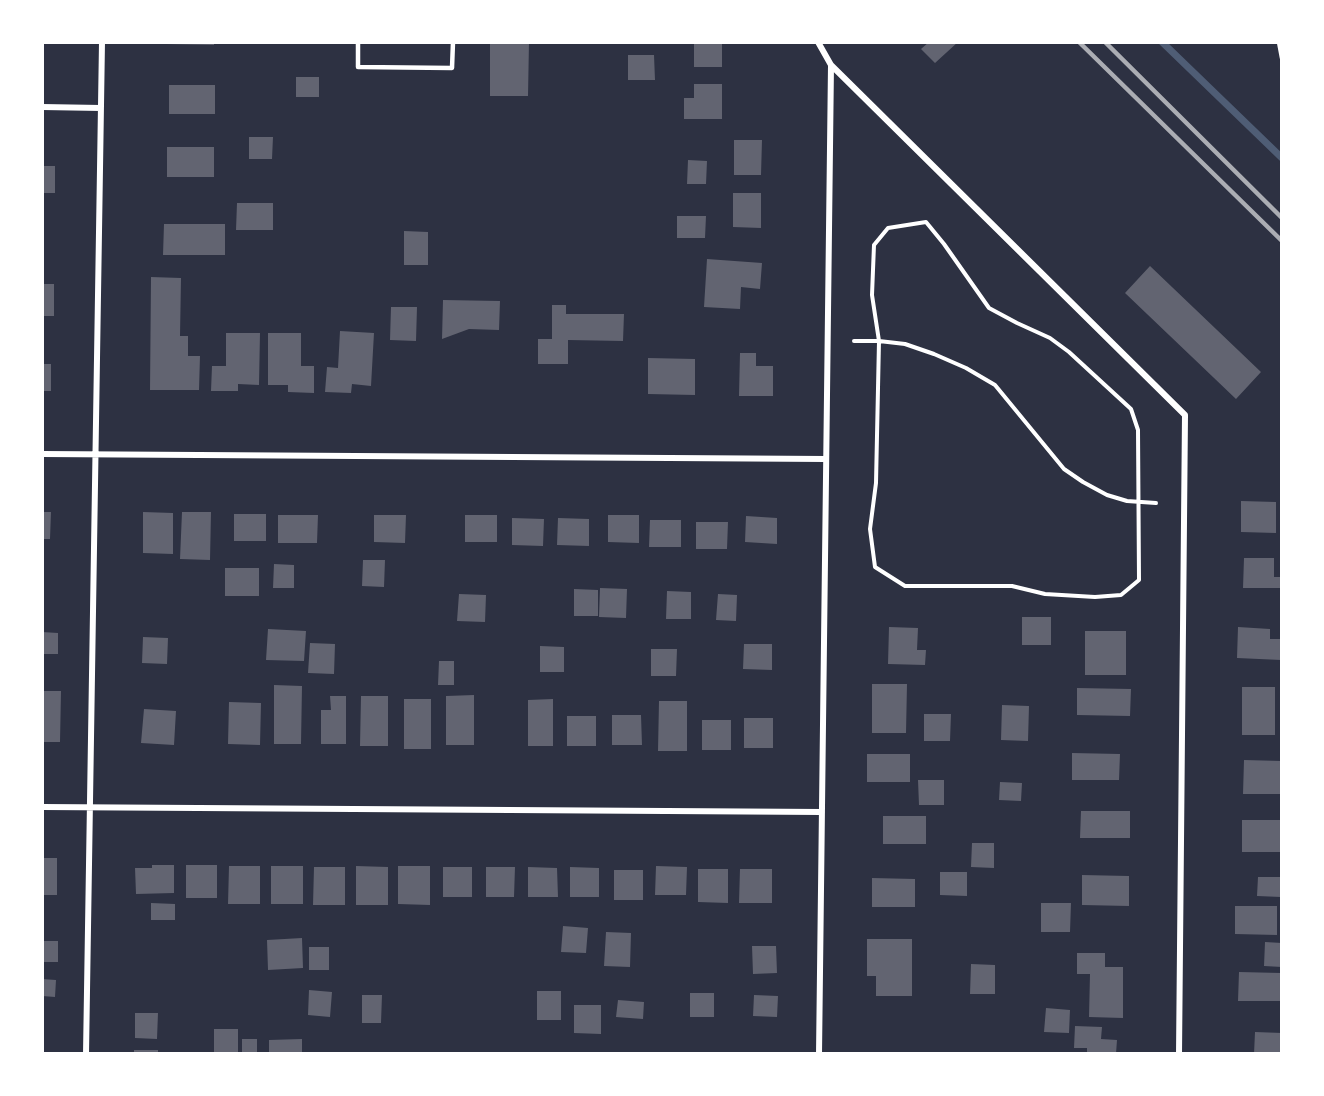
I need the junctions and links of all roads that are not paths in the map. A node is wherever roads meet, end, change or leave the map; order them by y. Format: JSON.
{"nodes":[{"id":1,"x":102,"y":42,"type":"edge"},
{"id":2,"x":358,"y":42,"type":"edge"},
{"id":3,"x":453,"y":42,"type":"edge"},
{"id":4,"x":818,"y":42,"type":"edge"},
{"id":5,"x":1279,"y":42,"type":"edge"},
{"id":6,"x":1282,"y":58,"type":"edge"},
{"id":7,"x":831,"y":65,"type":"junction"},
{"id":8,"x":42,"y":107,"type":"edge"},
{"id":9,"x":101,"y":108,"type":"junction"},
{"id":10,"x":42,"y":454,"type":"edge"},
{"id":11,"x":96,"y":455,"type":"junction"},
{"id":12,"x":826,"y":459,"type":"junction"},
{"id":13,"x":42,"y":807,"type":"edge"},
{"id":14,"x":90,"y":807,"type":"junction"},
{"id":15,"x":822,"y":812,"type":"junction"},
{"id":16,"x":86,"y":1054,"type":"edge"},
{"id":17,"x":819,"y":1054,"type":"edge"},
{"id":18,"x":1179,"y":1054,"type":"edge"}],
"edges":[{"from":1,"to":9,"type":"street"},
{"from":2,"to":3,"type":"lane"},
{"from":4,"to":7,"type":"street"},
{"from":5,"to":6,"type":"lane"},
{"from":7,"to":12,"type":"street"},
{"from":7,"to":18,"type":"street"},
{"from":8,"to":9,"type":"street"},
{"from":9,"to":11,"type":"street"},
{"from":10,"to":11,"type":"street"},
{"from":11,"to":12,"type":"street"},
{"from":11,"to":14,"type":"street"},
{"from":12,"to":15,"type":"street"},
{"from":13,"to":14,"type":"street"},
{"from":14,"to":15,"type":"street"},
{"from":14,"to":16,"type":"street"},
{"from":15,"to":17,"type":"street"}]}
